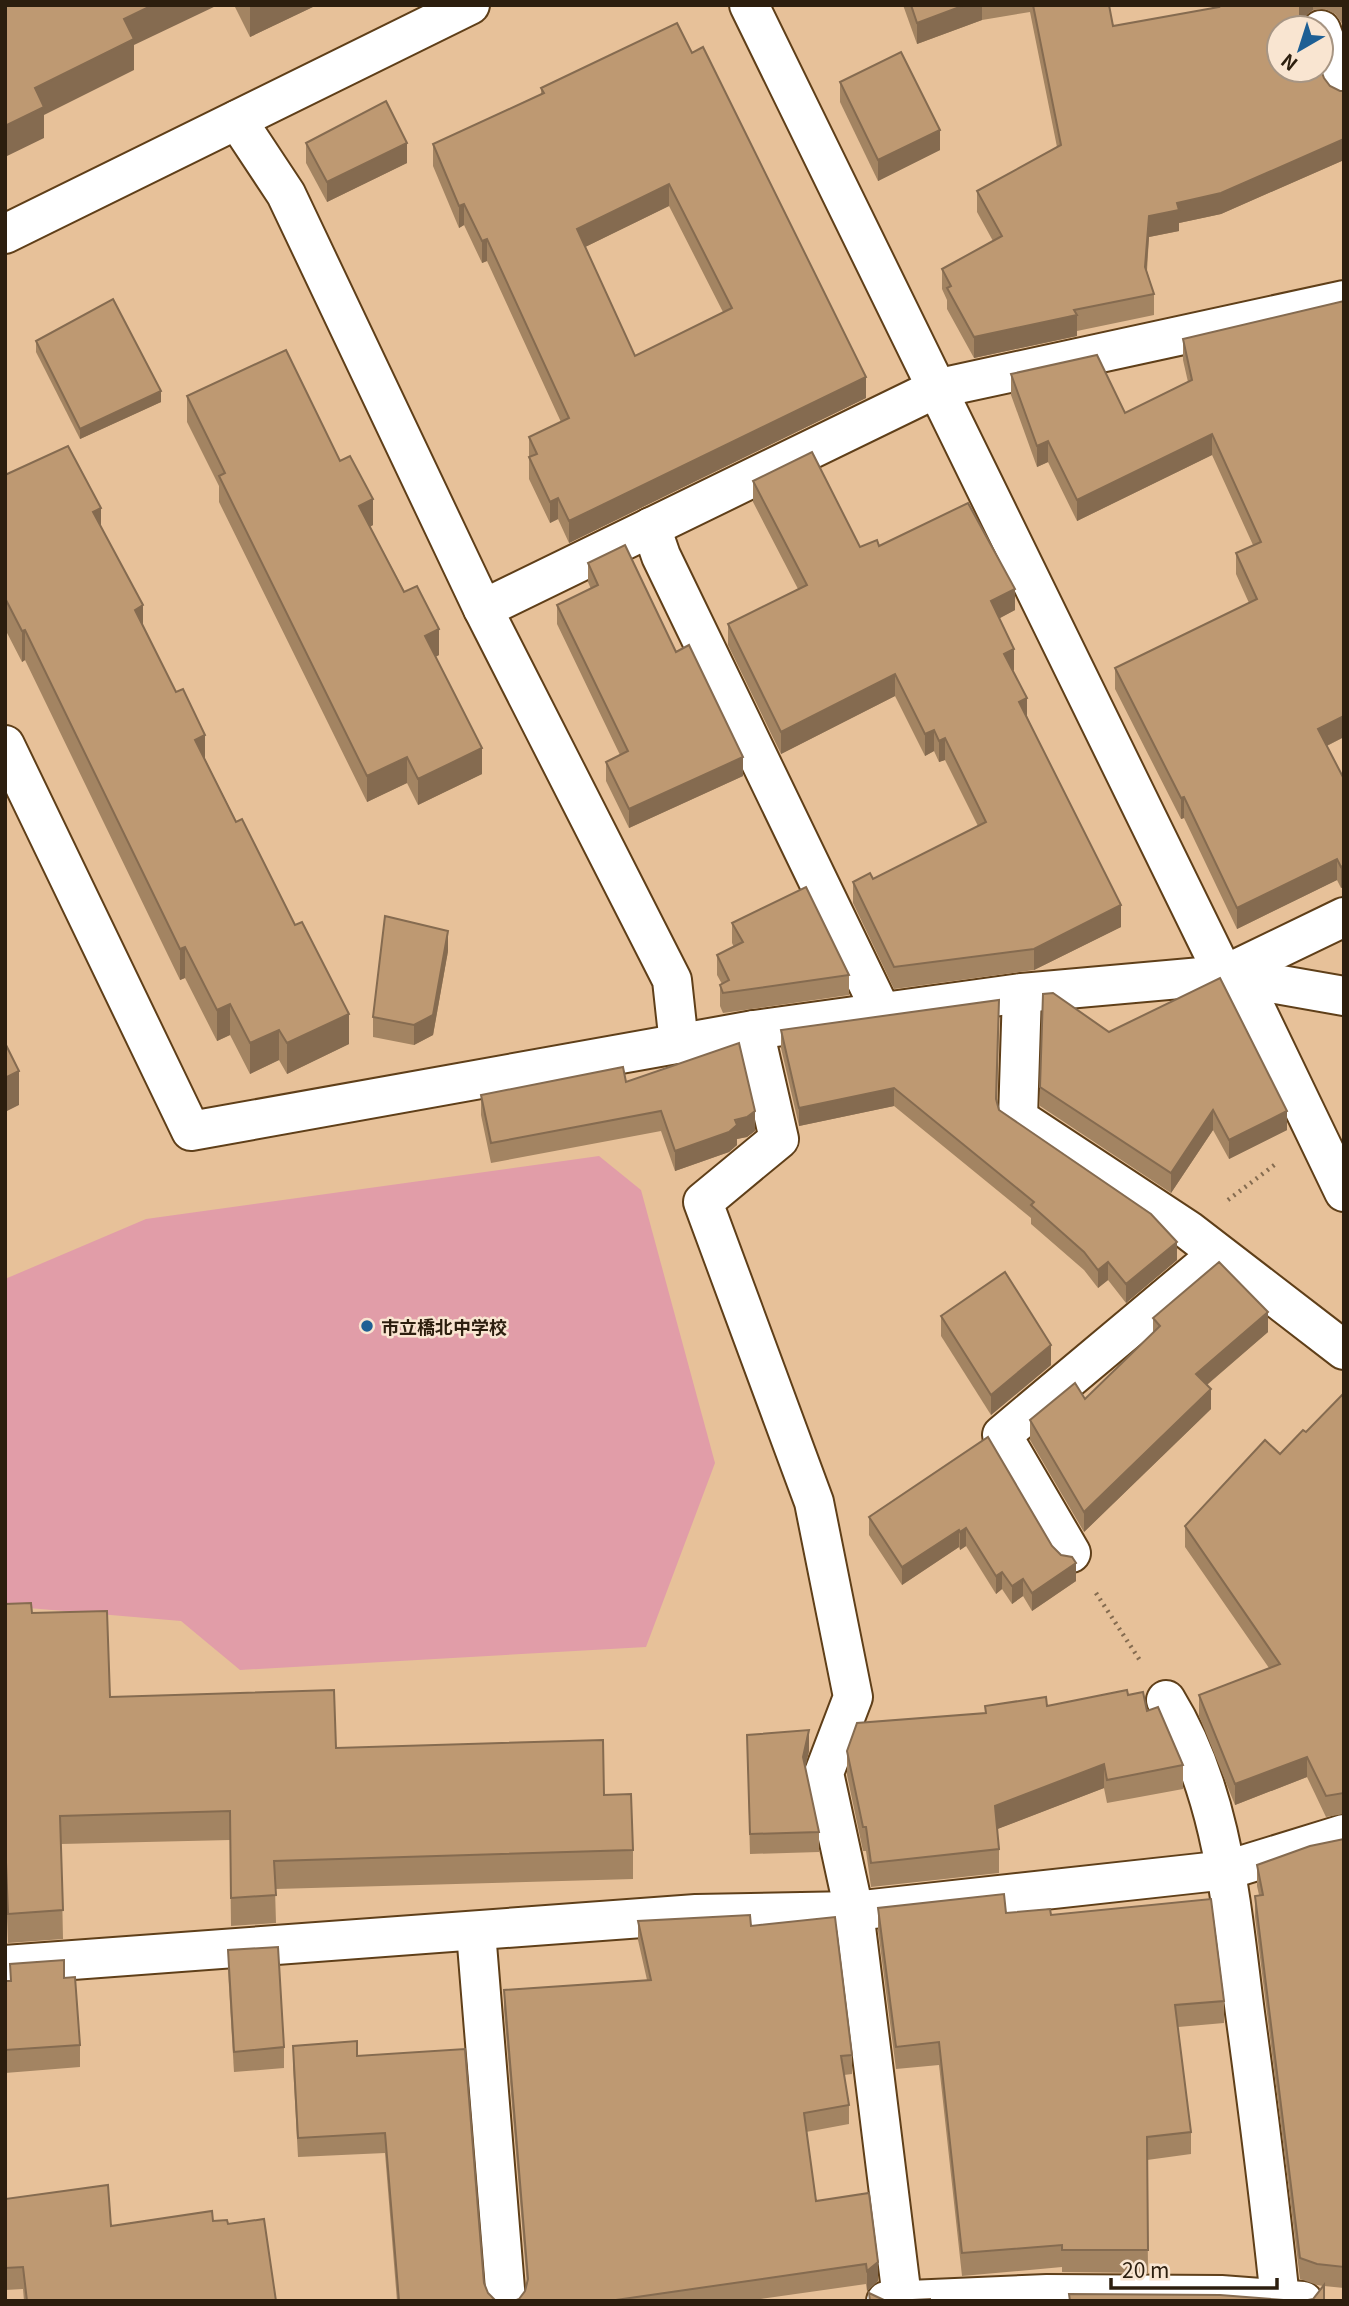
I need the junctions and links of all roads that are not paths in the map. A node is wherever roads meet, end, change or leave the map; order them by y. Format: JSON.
{"nodes":[{"id":1,"x":470,"y":5,"type":"edge"},
{"id":2,"x":749,"y":5,"type":"edge"},
{"id":3,"x":1335,"y":67,"type":"edge"},
{"id":4,"x":1344,"y":92,"type":"edge"},
{"id":5,"x":237,"y":120,"type":"junction"},
{"id":6,"x":5,"y":234,"type":"edge"},
{"id":7,"x":1344,"y":300,"type":"edge"},
{"id":8,"x":935,"y":390,"type":"junction"},
{"id":9,"x":651,"y":527,"type":"junction"},
{"id":10,"x":483,"y":609,"type":"junction"},
{"id":11,"x":5,"y":744,"type":"edge"},
{"id":12,"x":1344,"y":917,"type":"edge"},
{"id":13,"x":1232,"y":976,"type":"junction"},
{"id":14,"x":1022,"y":993,"type":"junction"},
{"id":15,"x":1344,"y":996,"type":"edge"},
{"id":16,"x":881,"y":1011,"type":"junction"},
{"id":17,"x":754,"y":1030,"type":"junction"},
{"id":18,"x":679,"y":1044,"type":"junction"},
{"id":19,"x":1344,"y":1192,"type":"edge"},
{"id":20,"x":1218,"y":1254,"type":"junction"},
{"id":21,"x":1344,"y":1350,"type":"edge"},
{"id":22,"x":1071,"y":1553,"type":"road end"},
{"id":23,"x":1166,"y":1700,"type":"road end"},
{"id":24,"x":1344,"y":1833,"type":"edge"},
{"id":25,"x":1227,"y":1870,"type":"junction"},
{"id":26,"x":855,"y":1910,"type":"junction"},
{"id":27,"x":476,"y":1932,"type":"junction"},
{"id":28,"x":5,"y":1965,"type":"edge"},
{"id":29,"x":1221,"y":2298,"type":"edge"},
{"id":30,"x":894,"y":2299,"type":"edge"},
{"id":31,"x":1292,"y":2300,"type":"edge"},
{"id":32,"x":506,"y":2301,"type":"edge"}],
"edges":[{"from":1,"to":5,"type":"street"},
{"from":2,"to":8,"type":"street"},
{"from":3,"to":4,"type":"street"},
{"from":5,"to":6,"type":"street"},
{"from":5,"to":10,"type":"street"},
{"from":7,"to":8,"type":"street"},
{"from":8,"to":9,"type":"street"},
{"from":8,"to":13,"type":"street"},
{"from":9,"to":10,"type":"street"},
{"from":9,"to":16,"type":"street"},
{"from":10,"to":18,"type":"street"},
{"from":11,"to":18,"type":"street"},
{"from":12,"to":13,"type":"street"},
{"from":13,"to":14,"type":"street"},
{"from":13,"to":15,"type":"street"},
{"from":13,"to":19,"type":"street"},
{"from":14,"to":16,"type":"street"},
{"from":14,"to":20,"type":"street"},
{"from":16,"to":17,"type":"street"},
{"from":17,"to":18,"type":"street"},
{"from":17,"to":26,"type":"street"},
{"from":20,"to":21,"type":"street"},
{"from":20,"to":22,"type":"street"},
{"from":23,"to":25,"type":"street"},
{"from":24,"to":25,"type":"street"},
{"from":25,"to":26,"type":"street"},
{"from":25,"to":31,"type":"street"},
{"from":26,"to":27,"type":"street"},
{"from":26,"to":30,"type":"street"},
{"from":27,"to":28,"type":"street"},
{"from":27,"to":32,"type":"street"},
{"from":29,"to":30,"type":"street"},
{"from":29,"to":31,"type":"street"}]}
